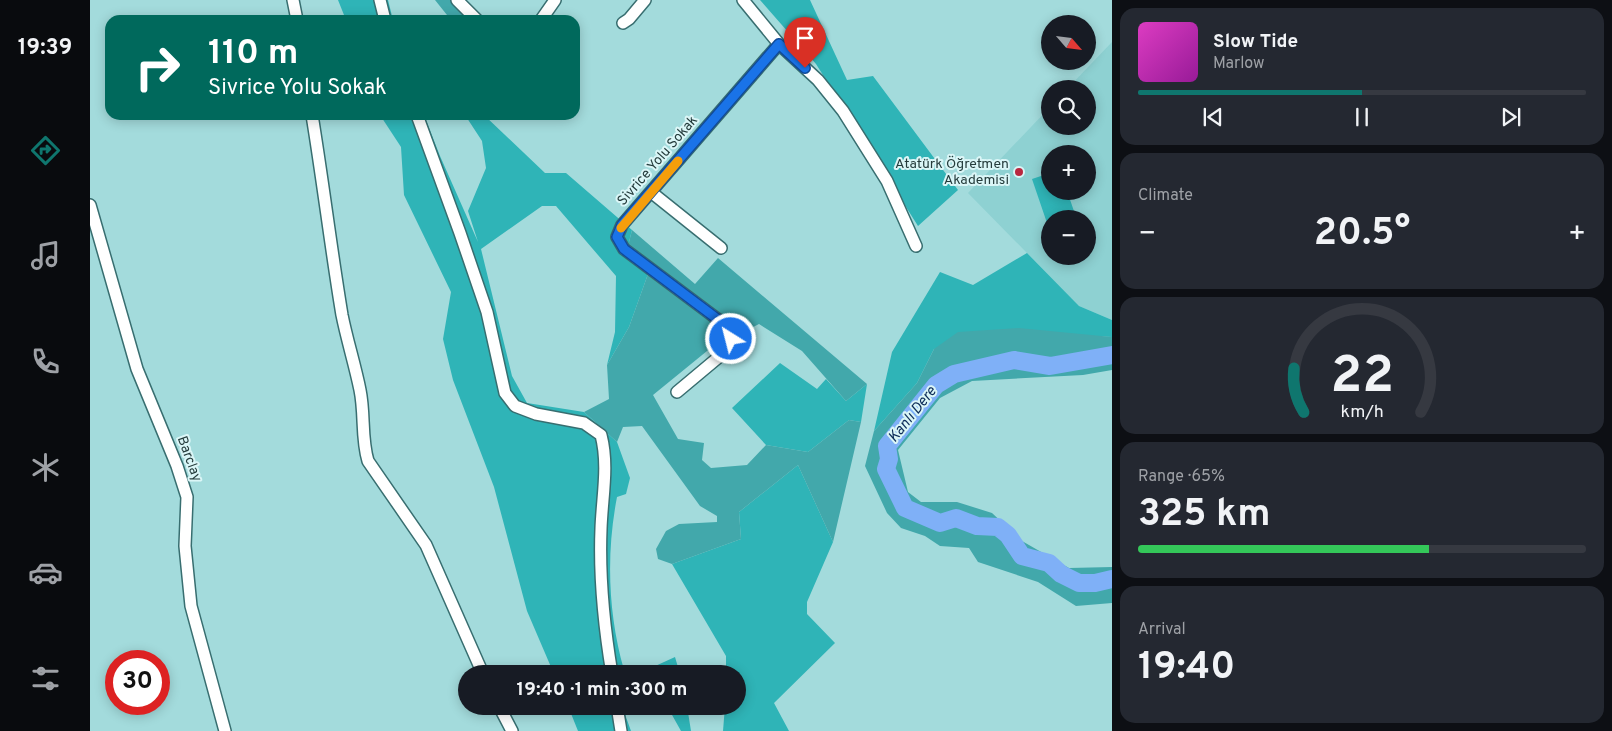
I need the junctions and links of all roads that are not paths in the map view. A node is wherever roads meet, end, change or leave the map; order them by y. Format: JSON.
{"nodes":[{"id":1,"x":293,"y":0,"type":"edge"},
{"id":2,"x":380,"y":0,"type":"edge"},
{"id":3,"x":457,"y":0,"type":"edge"},
{"id":4,"x":556,"y":0,"type":"edge"},
{"id":5,"x":645,"y":0,"type":"edge"},
{"id":6,"x":743,"y":0,"type":"edge"},
{"id":7,"x":296,"y":15,"type":"edge"},
{"id":8,"x":384,"y":15,"type":"edge"},
{"id":9,"x":472,"y":15,"type":"edge"},
{"id":10,"x":545,"y":15,"type":"edge"},
{"id":11,"x":623,"y":23,"type":"dead end"},
{"id":12,"x":779,"y":44,"type":"junction"},
{"id":13,"x":313,"y":120,"type":"edge"},
{"id":14,"x":419,"y":120,"type":"edge"},
{"id":15,"x":651,"y":192,"type":"junction"},
{"id":16,"x":90,"y":205,"type":"edge"},
{"id":17,"x":916,"y":246,"type":"dead end"},
{"id":18,"x":721,"y":248,"type":"dead end"},
{"id":19,"x":677,"y":392,"type":"dead end"},
{"id":20,"x":479,"y":665,"type":"edge"},
{"id":21,"x":611,"y":665,"type":"edge"},
{"id":22,"x":504,"y":715,"type":"edge"},
{"id":23,"x":618,"y":715,"type":"edge"},
{"id":24,"x":225,"y":731,"type":"edge"},
{"id":25,"x":512,"y":731,"type":"edge"},
{"id":26,"x":621,"y":731,"type":"edge"}],
"edges":[{"from":1,"to":7,"type":"street"},
{"from":2,"to":8,"type":"street"},
{"from":3,"to":9,"type":"street"},
{"from":4,"to":10,"type":"street"},
{"from":5,"to":11,"type":"street"},
{"from":6,"to":12,"type":"street"},
{"from":12,"to":15,"type":"street","name":"Sivrice Yolu Sokak"},
{"from":12,"to":17,"type":"street"},
{"from":13,"to":20,"type":"street"},
{"from":14,"to":21,"type":"street"},
{"from":15,"to":18,"type":"street"},
{"from":15,"to":19,"type":"street","name":"Sivrice Yolu Sokak"},
{"from":16,"to":24,"type":"street","name":"Barclay"},
{"from":22,"to":25,"type":"street"},
{"from":23,"to":26,"type":"street"}]}
